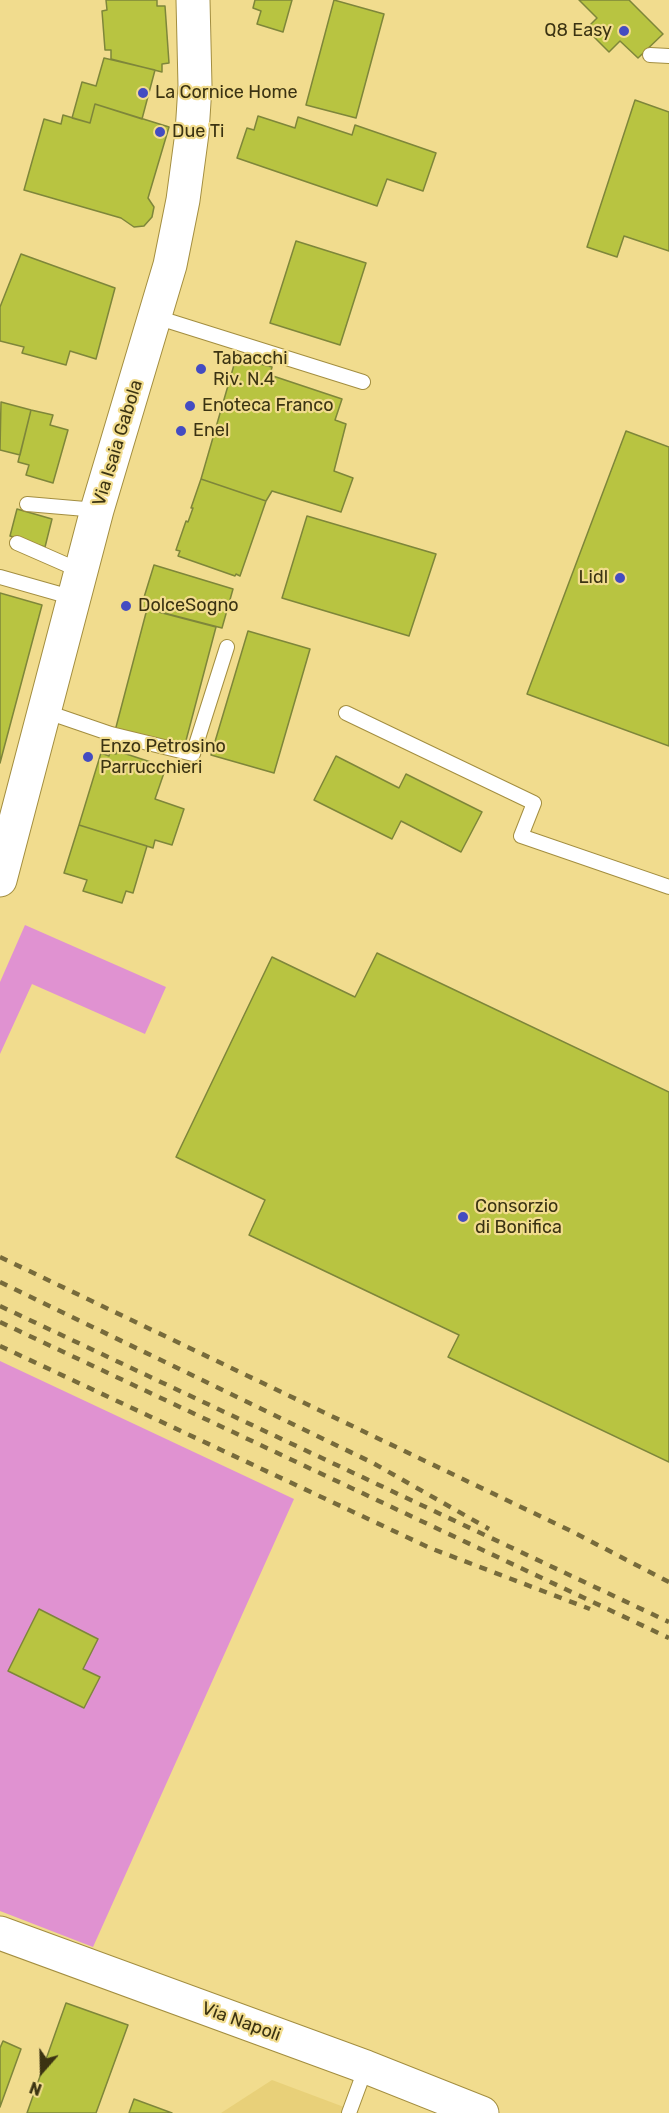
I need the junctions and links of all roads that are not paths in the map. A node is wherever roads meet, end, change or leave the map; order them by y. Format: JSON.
{"nodes":[{"id":1,"x":193,"y":0,"type":"edge"},
{"id":2,"x":650,"y":55,"type":"dead end"},
{"id":3,"x":669,"y":57,"type":"edge"},
{"id":4,"x":156,"y":317,"type":"junction"},
{"id":5,"x":363,"y":382,"type":"dead end"},
{"id":6,"x":27,"y":504,"type":"dead end"},
{"id":7,"x":97,"y":510,"type":"junction"},
{"id":8,"x":17,"y":543,"type":"dead end"},
{"id":9,"x":0,"y":577,"type":"edge"},
{"id":10,"x":78,"y":585,"type":"junction"},
{"id":11,"x":228,"y":646,"type":"dead end"},
{"id":12,"x":45,"y":711,"type":"junction"},
{"id":13,"x":346,"y":713,"type":"dead end"},
{"id":14,"x":0,"y":880,"type":"edge"},
{"id":15,"x":669,"y":887,"type":"edge"},
{"id":16,"x":0,"y":1933,"type":"edge"},
{"id":17,"x":366,"y":2067,"type":"junction"},
{"id":18,"x":349,"y":2113,"type":"edge"},
{"id":19,"x":482,"y":2113,"type":"edge"}],
"edges":[{"from":1,"to":4,"type":"street","name":"Via Isaia Gabola"},
{"from":2,"to":3,"type":"lane"},
{"from":4,"to":5,"type":"lane"},
{"from":4,"to":7,"type":"street","name":"Via Isaia Gabola"},
{"from":6,"to":7,"type":"lane"},
{"from":7,"to":10,"type":"street","name":"Via Isaia Gabola"},
{"from":8,"to":10,"type":"lane"},
{"from":9,"to":10,"type":"lane"},
{"from":10,"to":12,"type":"street","name":"Via Isaia Gabola"},
{"from":11,"to":12,"type":"lane"},
{"from":12,"to":14,"type":"street","name":"Via Isaia Gabola"},
{"from":13,"to":15,"type":"lane"},
{"from":16,"to":17,"type":"street","name":"Via Napoli"},
{"from":17,"to":18,"type":"lane"},
{"from":17,"to":19,"type":"street","name":"Via Napoli"}]}
